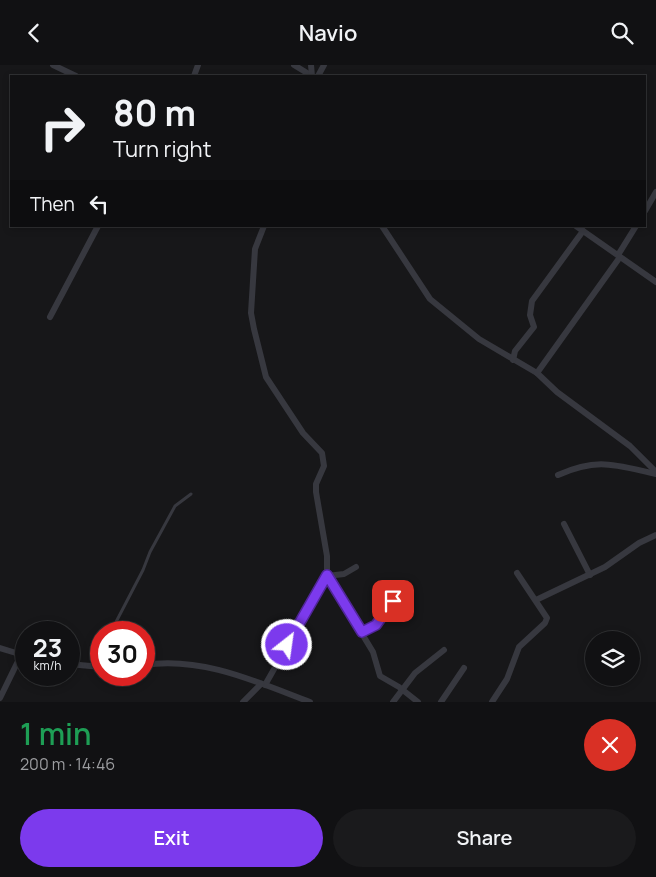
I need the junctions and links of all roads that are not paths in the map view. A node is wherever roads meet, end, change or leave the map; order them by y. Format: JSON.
{"nodes":[{"id":1,"x":53,"y":65,"type":"edge"},
{"id":2,"x":294,"y":65,"type":"edge"},
{"id":3,"x":74,"y":75,"type":"edge"},
{"id":4,"x":310,"y":75,"type":"edge"},
{"id":5,"x":656,"y":192,"type":"edge"},
{"id":6,"x":646,"y":209,"type":"edge"},
{"id":7,"x":97,"y":227,"type":"edge"},
{"id":8,"x":264,"y":227,"type":"edge"},
{"id":9,"x":383,"y":227,"type":"edge"},
{"id":10,"x":578,"y":227,"type":"edge"},
{"id":11,"x":635,"y":227,"type":"edge"},
{"id":12,"x":584,"y":231,"type":"junction"},
{"id":13,"x":619,"y":256,"type":"junction"},
{"id":14,"x":656,"y":282,"type":"edge"},
{"id":15,"x":50,"y":317,"type":"dead end"},
{"id":16,"x":513,"y":359,"type":"junction"},
{"id":17,"x":537,"y":373,"type":"junction"},
{"id":18,"x":656,"y":473,"type":"edge"},
{"id":19,"x":558,"y":475,"type":"dead end"},
{"id":20,"x":191,"y":494,"type":"dead end"},
{"id":21,"x":564,"y":524,"type":"dead end"},
{"id":22,"x":656,"y":535,"type":"edge"},
{"id":23,"x":356,"y":567,"type":"dead end"},
{"id":24,"x":517,"y":573,"type":"dead end"},
{"id":25,"x":327,"y":575,"type":"junction"},
{"id":26,"x":590,"y":575,"type":"junction"},
{"id":27,"x":536,"y":600,"type":"junction"},
{"id":28,"x":393,"y":601,"type":"dead end"},
{"id":29,"x":117,"y":621,"type":"edge"},
{"id":30,"x":362,"y":632,"type":"junction"},
{"id":31,"x":0,"y":649,"type":"edge"},
{"id":32,"x":444,"y":650,"type":"dead end"},
{"id":33,"x":15,"y":653,"type":"edge"},
{"id":34,"x":155,"y":663,"type":"edge"},
{"id":35,"x":464,"y":668,"type":"dead end"},
{"id":36,"x":15,"y":671,"type":"edge"},
{"id":37,"x":263,"y":685,"type":"junction"},
{"id":38,"x":401,"y":690,"type":"junction"},
{"id":39,"x":0,"y":698,"type":"edge"},
{"id":40,"x":243,"y":702,"type":"edge"},
{"id":41,"x":310,"y":702,"type":"edge"},
{"id":42,"x":393,"y":702,"type":"edge"},
{"id":43,"x":418,"y":702,"type":"edge"},
{"id":44,"x":441,"y":702,"type":"edge"},
{"id":45,"x":492,"y":702,"type":"edge"}],
"edges":[{"from":1,"to":3,"type":"street"},
{"from":2,"to":4,"type":"street"},
{"from":5,"to":6,"type":"street"},
{"from":7,"to":15,"type":"street"},
{"from":8,"to":25,"type":"street"},
{"from":9,"to":16,"type":"street"},
{"from":10,"to":12,"type":"street"},
{"from":11,"to":13,"type":"street"},
{"from":12,"to":13,"type":"street"},
{"from":12,"to":16,"type":"street"},
{"from":13,"to":14,"type":"street"},
{"from":13,"to":17,"type":"street"},
{"from":16,"to":17,"type":"street"},
{"from":17,"to":18,"type":"street"},
{"from":18,"to":19,"type":"street"},
{"from":20,"to":29,"type":"lane"},
{"from":21,"to":26,"type":"street"},
{"from":22,"to":26,"type":"street"},
{"from":23,"to":25,"type":"street"},
{"from":24,"to":27,"type":"street"},
{"from":25,"to":30,"type":"street"},
{"from":25,"to":37,"type":"street"},
{"from":26,"to":27,"type":"street"},
{"from":27,"to":45,"type":"street"},
{"from":28,"to":30,"type":"street"},
{"from":30,"to":38,"type":"street"},
{"from":31,"to":33,"type":"street"},
{"from":32,"to":38,"type":"street"},
{"from":34,"to":37,"type":"street"},
{"from":35,"to":44,"type":"street"},
{"from":36,"to":39,"type":"street"},
{"from":37,"to":40,"type":"street"},
{"from":37,"to":41,"type":"street"},
{"from":38,"to":42,"type":"street"},
{"from":38,"to":43,"type":"street"}]}
